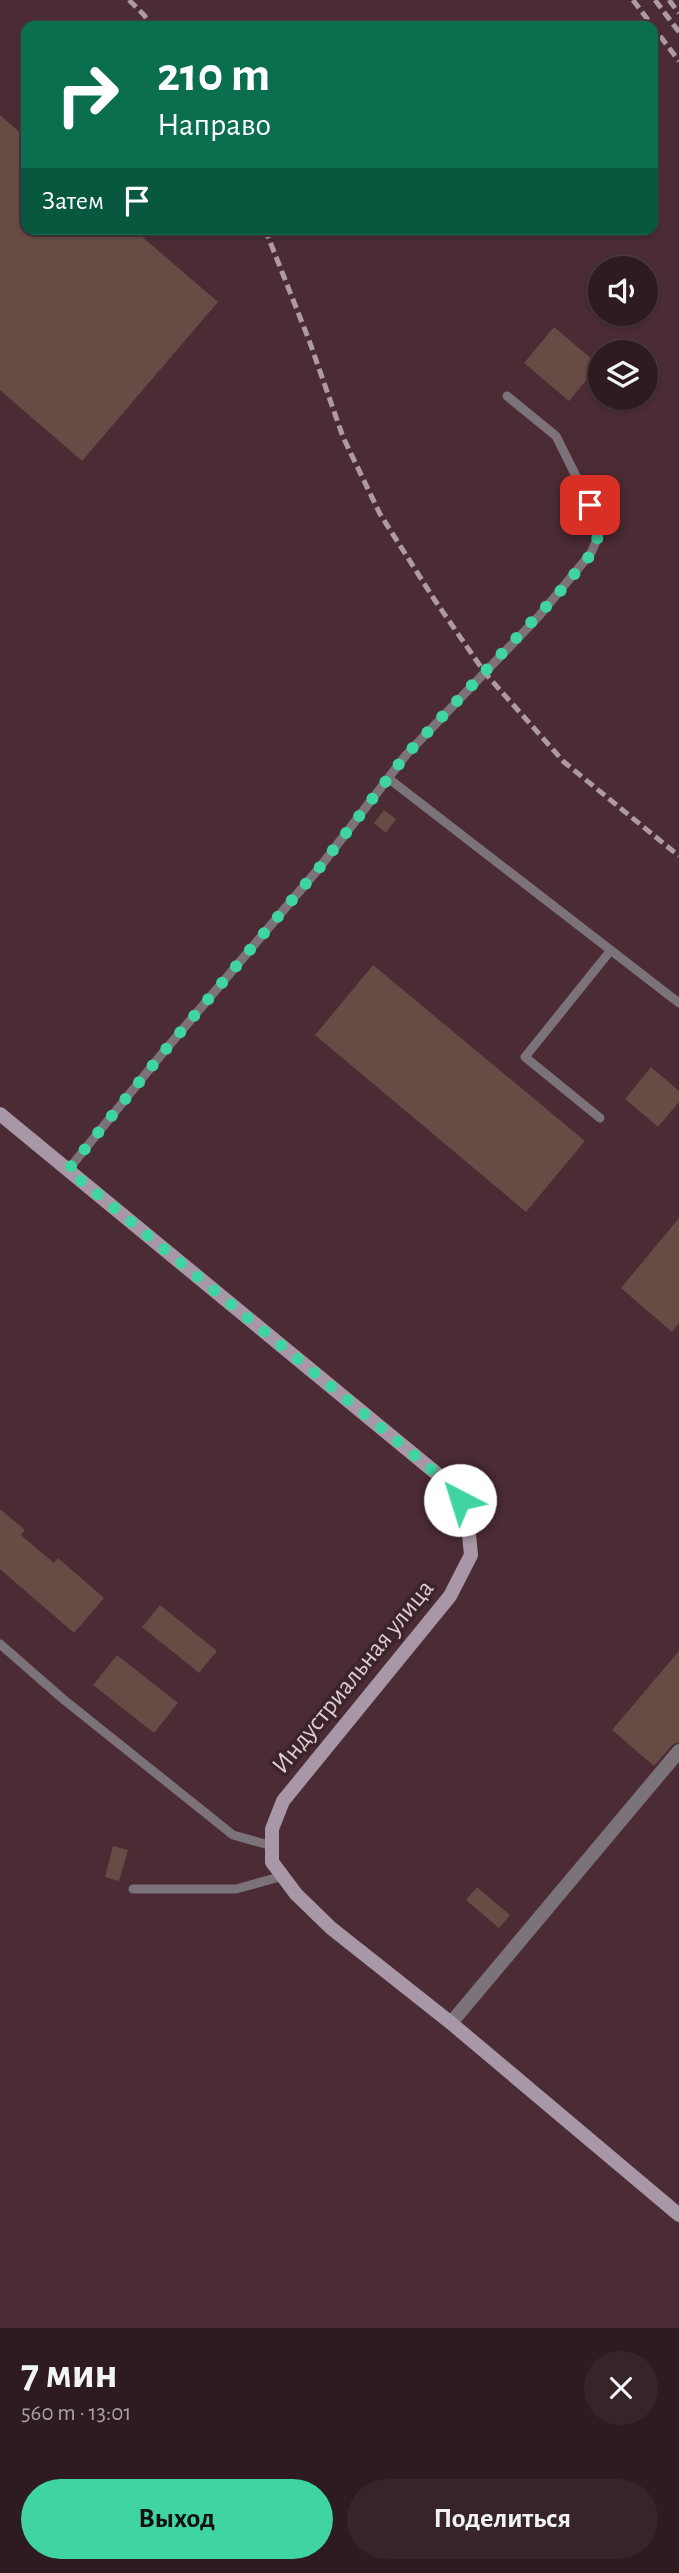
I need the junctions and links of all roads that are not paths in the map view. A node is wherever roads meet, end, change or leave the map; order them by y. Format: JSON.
{"nodes":[{"id":1,"x":507,"y":396,"type":"dead end"},
{"id":2,"x":388,"y":778,"type":"junction"},
{"id":3,"x":611,"y":950,"type":"junction"},
{"id":4,"x":679,"y":1003,"type":"edge"},
{"id":5,"x":0,"y":1114,"type":"edge"},
{"id":6,"x":600,"y":1118,"type":"dead end"},
{"id":7,"x":68,"y":1170,"type":"junction"},
{"id":8,"x":0,"y":1644,"type":"edge"},
{"id":9,"x":679,"y":1751,"type":"edge"},
{"id":10,"x":272,"y":1846,"type":"junction"},
{"id":11,"x":283,"y":1876,"type":"junction"},
{"id":12,"x":133,"y":1889,"type":"dead end"},
{"id":13,"x":452,"y":2023,"type":"junction"},
{"id":14,"x":679,"y":2215,"type":"edge"}],
"edges":[{"from":1,"to":2,"type":"lane"},
{"from":2,"to":3,"type":"lane"},
{"from":2,"to":7,"type":"lane"},
{"from":3,"to":4,"type":"lane"},
{"from":3,"to":6,"type":"lane"},
{"from":5,"to":7,"type":"street","name":"Индустриальная улица"},
{"from":7,"to":10,"type":"street","name":"Индустриальная улица"},
{"from":8,"to":10,"type":"lane"},
{"from":9,"to":13,"type":"street"},
{"from":10,"to":11,"type":"street"},
{"from":11,"to":12,"type":"lane"},
{"from":11,"to":13,"type":"street"},
{"from":13,"to":14,"type":"street"}]}
